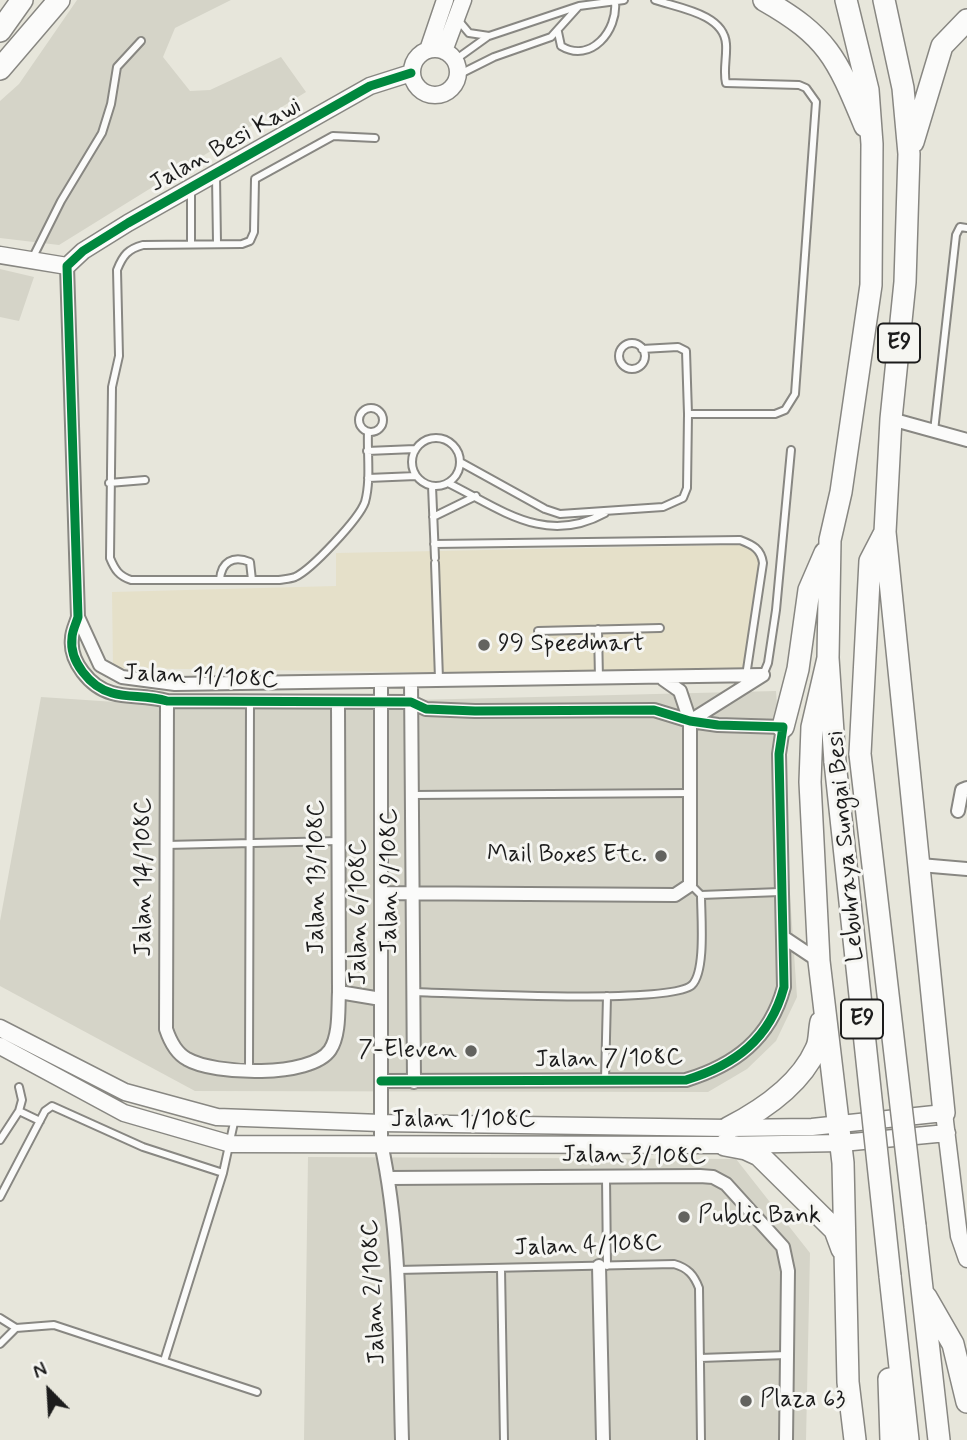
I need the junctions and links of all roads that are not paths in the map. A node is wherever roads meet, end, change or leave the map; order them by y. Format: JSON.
{"nodes":[{"id":1,"x":22,"y":0,"type":"edge"},
{"id":2,"x":59,"y":0,"type":"edge"},
{"id":3,"x":445,"y":0,"type":"edge"},
{"id":4,"x":463,"y":0,"type":"edge"},
{"id":5,"x":624,"y":0,"type":"edge"},
{"id":6,"x":655,"y":0,"type":"edge"},
{"id":7,"x":764,"y":0,"type":"edge"},
{"id":8,"x":846,"y":0,"type":"edge"},
{"id":9,"x":884,"y":0,"type":"edge"},
{"id":10,"x":615,"y":2,"type":"junction"},
{"id":11,"x":579,"y":6,"type":"junction"},
{"id":12,"x":457,"y":16,"type":"junction"},
{"id":13,"x":967,"y":20,"type":"edge"},
{"id":14,"x":0,"y":31,"type":"edge"},
{"id":15,"x":558,"y":32,"type":"junction"},
{"id":16,"x":489,"y":36,"type":"junction"},
{"id":17,"x":141,"y":41,"type":"dead end"},
{"id":18,"x":446,"y":59,"type":"junction"},
{"id":19,"x":0,"y":69,"type":"edge"},
{"id":20,"x":411,"y":73,"type":"junction"},
{"id":21,"x":375,"y":138,"type":"dead end"},
{"id":22,"x":872,"y":144,"type":"junction"},
{"id":23,"x":909,"y":154,"type":"junction"},
{"id":24,"x":216,"y":174,"type":"junction"},
{"id":25,"x":191,"y":188,"type":"junction"},
{"id":26,"x":967,"y":228,"type":"edge"},
{"id":27,"x":191,"y":242,"type":"junction"},
{"id":28,"x":217,"y":243,"type":"junction"},
{"id":29,"x":0,"y":255,"type":"edge"},
{"id":30,"x":32,"y":261,"type":"junction"},
{"id":31,"x":67,"y":266,"type":"junction"},
{"id":32,"x":642,"y":349,"type":"junction"},
{"id":33,"x":688,"y":414,"type":"junction"},
{"id":34,"x":891,"y":419,"type":"junction"},
{"id":35,"x":934,"y":431,"type":"junction"},
{"id":36,"x":368,"y":432,"type":"junction"},
{"id":37,"x":967,"y":440,"type":"edge"},
{"id":38,"x":415,"y":449,"type":"junction"},
{"id":39,"x":791,"y":450,"type":"dead end"},
{"id":40,"x":367,"y":452,"type":"junction"},
{"id":41,"x":460,"y":462,"type":"junction"},
{"id":42,"x":416,"y":476,"type":"junction"},
{"id":43,"x":368,"y":478,"type":"junction"},
{"id":44,"x":145,"y":481,"type":"dead end"},
{"id":45,"x":448,"y":482,"type":"junction"},
{"id":46,"x":109,"y":483,"type":"junction"},
{"id":47,"x":432,"y":486,"type":"junction"},
{"id":48,"x":476,"y":496,"type":"junction"},
{"id":49,"x":610,"y":511,"type":"junction"},
{"id":50,"x":433,"y":517,"type":"junction"},
{"id":51,"x":885,"y":532,"type":"junction"},
{"id":52,"x":830,"y":540,"type":"junction"},
{"id":53,"x":434,"y":544,"type":"junction"},
{"id":54,"x":220,"y":580,"type":"junction"},
{"id":55,"x":252,"y":580,"type":"junction"},
{"id":56,"x":78,"y":617,"type":"junction"},
{"id":57,"x":660,"y":628,"type":"dead end"},
{"id":58,"x":598,"y":629,"type":"junction"},
{"id":59,"x":538,"y":631,"type":"dead end"},
{"id":60,"x":828,"y":658,"type":"junction"},
{"id":61,"x":762,"y":675,"type":"junction"},
{"id":62,"x":746,"y":676,"type":"junction"},
{"id":63,"x":439,"y":679,"type":"junction"},
{"id":64,"x":599,"y":679,"type":"junction"},
{"id":65,"x":663,"y":679,"type":"junction"},
{"id":66,"x":381,"y":681,"type":"junction"},
{"id":67,"x":411,"y":681,"type":"junction"},
{"id":68,"x":167,"y":701,"type":"junction"},
{"id":69,"x":250,"y":702,"type":"junction"},
{"id":70,"x":381,"y":702,"type":"junction"},
{"id":71,"x":411,"y":702,"type":"junction"},
{"id":72,"x":338,"y":703,"type":"junction"},
{"id":73,"x":690,"y":721,"type":"junction"},
{"id":74,"x":783,"y":727,"type":"junction"},
{"id":75,"x":967,"y":788,"type":"edge"},
{"id":76,"x":690,"y":793,"type":"junction"},
{"id":77,"x":412,"y":795,"type":"junction"},
{"id":78,"x":958,"y":811,"type":"dead end"},
{"id":79,"x":339,"y":842,"type":"junction"},
{"id":80,"x":249,"y":843,"type":"junction"},
{"id":81,"x":166,"y":845,"type":"junction"},
{"id":82,"x":920,"y":865,"type":"junction"},
{"id":83,"x":967,"y":869,"type":"edge"},
{"id":84,"x":690,"y":885,"type":"junction"},
{"id":85,"x":381,"y":892,"type":"junction"},
{"id":86,"x":780,"y":892,"type":"junction"},
{"id":87,"x":412,"y":893,"type":"junction"},
{"id":88,"x":701,"y":895,"type":"junction"},
{"id":89,"x":783,"y":937,"type":"junction"},
{"id":90,"x":819,"y":961,"type":"junction"},
{"id":91,"x":339,"y":992,"type":"junction"},
{"id":92,"x":413,"y":992,"type":"junction"},
{"id":93,"x":607,"y":996,"type":"junction"},
{"id":94,"x":381,"y":999,"type":"junction"},
{"id":95,"x":824,"y":1001,"type":"junction"},
{"id":96,"x":0,"y":1028,"type":"edge"},
{"id":97,"x":0,"y":1046,"type":"edge"},
{"id":98,"x":249,"y":1069,"type":"junction"},
{"id":99,"x":605,"y":1080,"type":"junction"},
{"id":100,"x":381,"y":1081,"type":"junction"},
{"id":101,"x":414,"y":1082,"type":"junction"},
{"id":102,"x":19,"y":1087,"type":"dead end"},
{"id":103,"x":19,"y":1111,"type":"junction"},
{"id":104,"x":235,"y":1117,"type":"junction"},
{"id":105,"x":40,"y":1121,"type":"junction"},
{"id":106,"x":381,"y":1123,"type":"junction"},
{"id":107,"x":945,"y":1123,"type":"junction"},
{"id":108,"x":841,"y":1133,"type":"junction"},
{"id":109,"x":726,"y":1137,"type":"junction"},
{"id":110,"x":0,"y":1140,"type":"edge"},
{"id":111,"x":231,"y":1143,"type":"junction"},
{"id":112,"x":381,"y":1143,"type":"junction"},
{"id":113,"x":223,"y":1173,"type":"junction"},
{"id":114,"x":388,"y":1178,"type":"junction"},
{"id":115,"x":606,"y":1178,"type":"junction"},
{"id":116,"x":0,"y":1197,"type":"edge"},
{"id":117,"x":967,"y":1259,"type":"edge"},
{"id":118,"x":603,"y":1266,"type":"junction"},
{"id":119,"x":501,"y":1269,"type":"junction"},
{"id":120,"x":846,"y":1269,"type":"junction"},
{"id":121,"x":397,"y":1270,"type":"junction"},
{"id":122,"x":922,"y":1289,"type":"junction"},
{"id":123,"x":0,"y":1318,"type":"edge"},
{"id":124,"x":894,"y":1322,"type":"junction"},
{"id":125,"x":16,"y":1328,"type":"junction"},
{"id":126,"x":0,"y":1344,"type":"edge"},
{"id":127,"x":787,"y":1354,"type":"junction"},
{"id":128,"x":700,"y":1359,"type":"junction"},
{"id":129,"x":164,"y":1361,"type":"junction"},
{"id":130,"x":257,"y":1392,"type":"dead end"},
{"id":131,"x":967,"y":1402,"type":"edge"},
{"id":132,"x":402,"y":1440,"type":"edge"},
{"id":133,"x":504,"y":1440,"type":"edge"},
{"id":134,"x":603,"y":1440,"type":"edge"},
{"id":135,"x":701,"y":1440,"type":"edge"},
{"id":136,"x":786,"y":1440,"type":"edge"},
{"id":137,"x":855,"y":1440,"type":"edge"},
{"id":138,"x":891,"y":1440,"type":"edge"},
{"id":139,"x":908,"y":1440,"type":"edge"},
{"id":140,"x":939,"y":1440,"type":"edge"}],
"edges":[{"from":1,"to":14,"type":"highway"},
{"from":2,"to":19,"type":"highway"},
{"from":3,"to":18,"type":"street"},
{"from":4,"to":12,"type":"street"},
{"from":5,"to":10,"type":"lane"},
{"from":6,"to":33,"type":"lane"},
{"from":7,"to":22,"type":"highway"},
{"from":8,"to":22,"type":"highway","name":"Lebuhraya Sungai Besi","number":"E9"},
{"from":9,"to":23,"type":"highway","name":"Lebuhraya Sungai Besi","number":"E9"},
{"from":10,"to":11,"type":"lane"},
{"from":10,"to":15,"type":"lane"},
{"from":11,"to":15,"type":"lane"},
{"from":11,"to":16,"type":"lane"},
{"from":12,"to":16,"type":"lane"},
{"from":12,"to":18,"type":"street"},
{"from":13,"to":23,"type":"highway"},
{"from":15,"to":18,"type":"lane"},
{"from":16,"to":18,"type":"lane"},
{"from":17,"to":30,"type":"lane"},
{"from":18,"to":20,"type":"street"},
{"from":18,"to":20,"type":"street"},
{"from":20,"to":24,"type":"street","name":"Jalan Besi Kawi"},
{"from":21,"to":28,"type":"lane"},
{"from":22,"to":52,"type":"highway","name":"Lebuhraya Sungai Besi","number":"E9"},
{"from":23,"to":34,"type":"highway","name":"Lebuhraya Sungai Besi","number":"E9"},
{"from":24,"to":25,"type":"street","name":"Jalan Besi Kawi"},
{"from":24,"to":28,"type":"lane"},
{"from":25,"to":27,"type":"lane"},
{"from":25,"to":31,"type":"street","name":"Jalan Besi Kawi"},
{"from":26,"to":35,"type":"lane"},
{"from":27,"to":28,"type":"lane"},
{"from":27,"to":46,"type":"lane"},
{"from":29,"to":30,"type":"street"},
{"from":30,"to":31,"type":"street"},
{"from":31,"to":56,"type":"street","name":"Jalan 11/108C"},
{"from":32,"to":32,"type":"lane"},
{"from":32,"to":33,"type":"lane"},
{"from":33,"to":49,"type":"lane"},
{"from":34,"to":35,"type":"street"},
{"from":34,"to":51,"type":"highway","name":"Lebuhraya Sungai Besi","number":"E9"},
{"from":35,"to":37,"type":"street"},
{"from":36,"to":36,"type":"lane"},
{"from":36,"to":40,"type":"lane"},
{"from":38,"to":40,"type":"lane"},
{"from":38,"to":41,"type":"lane"},
{"from":38,"to":42,"type":"lane"},
{"from":39,"to":61,"type":"lane"},
{"from":40,"to":43,"type":"lane"},
{"from":41,"to":45,"type":"lane"},
{"from":41,"to":49,"type":"lane"},
{"from":42,"to":43,"type":"lane"},
{"from":42,"to":47,"type":"lane"},
{"from":43,"to":55,"type":"lane"},
{"from":44,"to":46,"type":"lane"},
{"from":45,"to":47,"type":"lane"},
{"from":45,"to":48,"type":"lane"},
{"from":46,"to":54,"type":"lane"},
{"from":47,"to":50,"type":"lane"},
{"from":48,"to":49,"type":"lane"},
{"from":48,"to":50,"type":"lane"},
{"from":50,"to":53,"type":"lane"},
{"from":51,"to":82,"type":"highway"},
{"from":51,"to":122,"type":"highway","name":"Lebuhraya Sungai Besi","number":"E9","bridge":true},
{"from":52,"to":60,"type":"highway","name":"Lebuhraya Sungai Besi","number":"E9"},
{"from":52,"to":74,"type":"highway"},
{"from":53,"to":62,"type":"lane"},
{"from":53,"to":63,"type":"lane"},
{"from":54,"to":55,"type":"lane"},
{"from":54,"to":55,"type":"lane"},
{"from":56,"to":66,"type":"street","name":"Jalan 11/108C"},
{"from":56,"to":68,"type":"street","name":"Jalan 11/108C"},
{"from":57,"to":58,"type":"lane"},
{"from":58,"to":59,"type":"lane"},
{"from":58,"to":64,"type":"lane"},
{"from":60,"to":90,"type":"highway"},
{"from":60,"to":124,"type":"highway","name":"Lebuhraya Sungai Besi","number":"E9","bridge":true},
{"from":61,"to":62,"type":"street","name":"Jalan 11/108C"},
{"from":61,"to":73,"type":"street"},
{"from":62,"to":65,"type":"street","name":"Jalan 11/108C"},
{"from":63,"to":64,"type":"street","name":"Jalan 11/108C"},
{"from":63,"to":67,"type":"street","name":"Jalan 11/108C"},
{"from":64,"to":65,"type":"street","name":"Jalan 11/108C"},
{"from":65,"to":73,"type":"street"},
{"from":66,"to":67,"type":"street","name":"Jalan 11/108C"},
{"from":66,"to":70,"type":"street","name":"Jalan 6/108C"},
{"from":67,"to":71,"type":"street","name":"Jalan 9/108C"},
{"from":68,"to":69,"type":"street","name":"Jalan 11/108C"},
{"from":68,"to":81,"type":"street","name":"Jalan 14/108C"},
{"from":69,"to":72,"type":"street","name":"Jalan 11/108C"},
{"from":69,"to":80,"type":"lane"},
{"from":70,"to":71,"type":"street","name":"Jalan 11/108C"},
{"from":70,"to":72,"type":"street","name":"Jalan 11/108C"},
{"from":70,"to":85,"type":"street","name":"Jalan 6/108C"},
{"from":71,"to":73,"type":"street","name":"Jalan 11/108C"},
{"from":71,"to":77,"type":"street","name":"Jalan 9/108C"},
{"from":72,"to":79,"type":"street","name":"Jalan 13/108C"},
{"from":73,"to":74,"type":"street","name":"Jalan 11/108C"},
{"from":73,"to":76,"type":"street"},
{"from":74,"to":86,"type":"street","name":"Jalan 7/108C"},
{"from":75,"to":78,"type":"street"},
{"from":76,"to":77,"type":"lane"},
{"from":76,"to":84,"type":"street"},
{"from":77,"to":87,"type":"street","name":"Jalan 9/108C"},
{"from":79,"to":80,"type":"lane"},
{"from":79,"to":91,"type":"street","name":"Jalan 13/108C"},
{"from":80,"to":81,"type":"lane"},
{"from":80,"to":98,"type":"lane"},
{"from":81,"to":98,"type":"street","name":"Jalan 14/108C"},
{"from":82,"to":83,"type":"street"},
{"from":82,"to":107,"type":"highway"},
{"from":84,"to":87,"type":"street"},
{"from":84,"to":88,"type":"lane"},
{"from":85,"to":87,"type":"street"},
{"from":85,"to":94,"type":"street","name":"Jalan 6/108C"},
{"from":86,"to":88,"type":"lane"},
{"from":86,"to":89,"type":"street","name":"Jalan 7/108C"},
{"from":87,"to":92,"type":"street","name":"Jalan 9/108C"},
{"from":88,"to":93,"type":"lane"},
{"from":89,"to":90,"type":"street"},
{"from":89,"to":99,"type":"street","name":"Jalan 7/108C"},
{"from":90,"to":95,"type":"highway"},
{"from":91,"to":94,"type":"street"},
{"from":91,"to":98,"type":"street","name":"Jalan 13/108C"},
{"from":92,"to":93,"type":"lane"},
{"from":92,"to":101,"type":"street","name":"Jalan 9/108C"},
{"from":93,"to":99,"type":"lane"},
{"from":94,"to":100,"type":"street","name":"Jalan 6/108C"},
{"from":95,"to":108,"type":"highway"},
{"from":95,"to":109,"type":"highway"},
{"from":96,"to":104,"type":"street","name":"Jalan 1/108C"},
{"from":97,"to":111,"type":"street","name":"Jalan 1/108C"},
{"from":99,"to":101,"type":"street","name":"Jalan 7/108C"},
{"from":100,"to":101,"type":"street","name":"Jalan 7/108C"},
{"from":100,"to":106,"type":"street","name":"Jalan 6/108C"},
{"from":102,"to":103,"type":"lane"},
{"from":103,"to":105,"type":"lane"},
{"from":103,"to":110,"type":"lane"},
{"from":104,"to":106,"type":"street","name":"Jalan 1/108C"},
{"from":104,"to":111,"type":"lane"},
{"from":105,"to":113,"type":"lane"},
{"from":105,"to":116,"type":"lane"},
{"from":106,"to":109,"type":"street","name":"Jalan 1/108C"},
{"from":106,"to":112,"type":"street","name":"Jalan 6/108C"},
{"from":107,"to":108,"type":"street","name":"Jalan 1/108C"},
{"from":107,"to":117,"type":"street"},
{"from":108,"to":109,"type":"street","name":"Jalan 1/108C"},
{"from":108,"to":120,"type":"highway"},
{"from":109,"to":112,"type":"street","name":"Jalan 1/108C"},
{"from":109,"to":120,"type":"highway"},
{"from":111,"to":112,"type":"street","name":"Jalan 1/108C"},
{"from":111,"to":113,"type":"lane"},
{"from":112,"to":114,"type":"street","name":"Jalan 2/108C"},
{"from":113,"to":129,"type":"lane"},
{"from":114,"to":115,"type":"street","name":"Jalan 3/108C"},
{"from":114,"to":121,"type":"street","name":"Jalan 2/108C"},
{"from":115,"to":118,"type":"lane"},
{"from":115,"to":127,"type":"street","name":"Jalan 3/108C"},
{"from":118,"to":119,"type":"lane","name":"Jalan 4/108C"},
{"from":118,"to":128,"type":"lane","name":"Jalan 4/108C"},
{"from":118,"to":134,"type":"street"},
{"from":119,"to":121,"type":"lane","name":"Jalan 4/108C"},
{"from":119,"to":133,"type":"lane"},
{"from":120,"to":137,"type":"highway"},
{"from":121,"to":132,"type":"street","name":"Jalan 2/108C"},
{"from":122,"to":131,"type":"highway"},
{"from":122,"to":140,"type":"highway","name":"Lebuhraya Sungai Besi","number":"E9"},
{"from":123,"to":125,"type":"lane"},
{"from":124,"to":138,"type":"highway"},
{"from":124,"to":139,"type":"highway","name":"Lebuhraya Sungai Besi","number":"E9"},
{"from":125,"to":126,"type":"lane"},
{"from":125,"to":129,"type":"lane"},
{"from":127,"to":128,"type":"lane"},
{"from":127,"to":136,"type":"street","name":"Jalan 3/108C"},
{"from":128,"to":135,"type":"lane","name":"Jalan 4/108C"},
{"from":129,"to":130,"type":"lane"}]}
